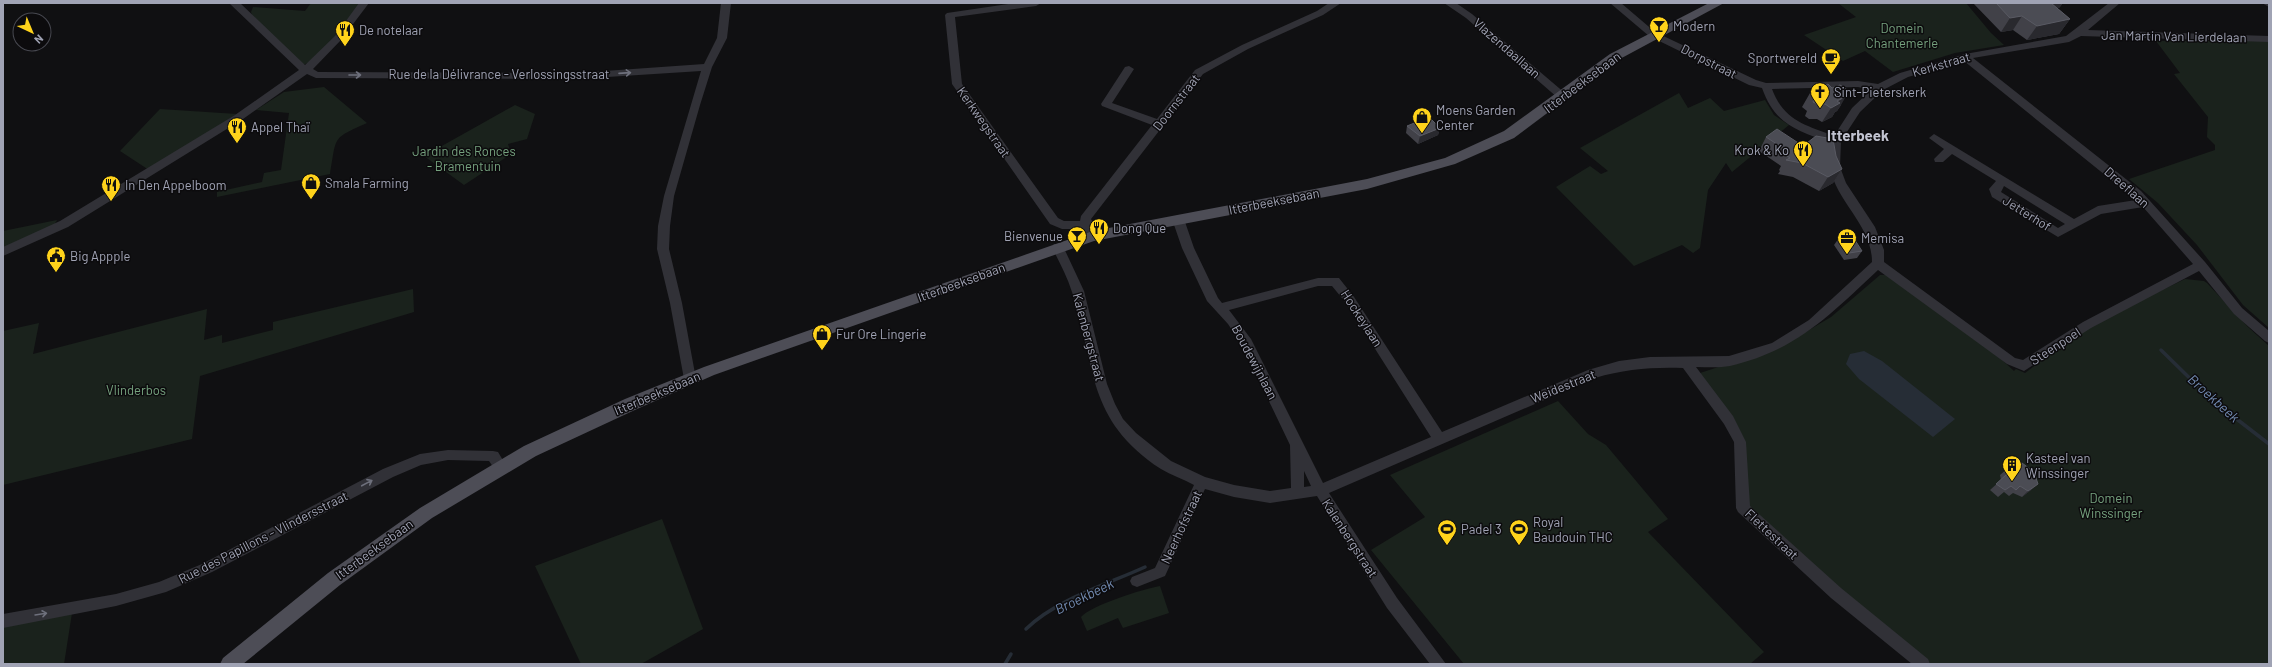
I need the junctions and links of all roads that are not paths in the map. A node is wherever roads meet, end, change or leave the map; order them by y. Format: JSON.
{"nodes":[{"id":1,"x":364,"y":3,"type":"edge"},
{"id":2,"x":726,"y":3,"type":"edge"},
{"id":3,"x":1036,"y":3,"type":"edge"},
{"id":4,"x":1336,"y":3,"type":"edge"},
{"id":5,"x":1449,"y":3,"type":"edge"},
{"id":6,"x":1615,"y":3,"type":"edge"},
{"id":7,"x":1718,"y":3,"type":"edge"},
{"id":8,"x":2115,"y":3,"type":"edge"},
{"id":9,"x":238,"y":4,"type":"edge"},
{"id":10,"x":2079,"y":33,"type":"junction"},
{"id":11,"x":1652,"y":34,"type":"junction"},
{"id":12,"x":2269,"y":39,"type":"edge"},
{"id":13,"x":1964,"y":57,"type":"junction"},
{"id":14,"x":707,"y":67,"type":"junction"},
{"id":15,"x":1129,"y":70,"type":"dead end"},
{"id":16,"x":311,"y":72,"type":"junction"},
{"id":17,"x":1766,"y":86,"type":"junction"},
{"id":18,"x":1879,"y":88,"type":"junction"},
{"id":19,"x":1562,"y":96,"type":"junction"},
{"id":20,"x":1159,"y":124,"type":"junction"},
{"id":21,"x":1934,"y":138,"type":"dead end"},
{"id":22,"x":1836,"y":141,"type":"junction"},
{"id":23,"x":1952,"y":150,"type":"junction"},
{"id":24,"x":1939,"y":159,"type":"dead end"},
{"id":25,"x":2146,"y":203,"type":"junction"},
{"id":26,"x":1178,"y":219,"type":"junction"},
{"id":27,"x":1090,"y":231,"type":"junction"},
{"id":28,"x":1058,"y":248,"type":"junction"},
{"id":29,"x":3,"y":252,"type":"edge"},
{"id":30,"x":1878,"y":264,"type":"junction"},
{"id":31,"x":2201,"y":265,"type":"junction"},
{"id":32,"x":1220,"y":308,"type":"junction"},
{"id":33,"x":2269,"y":338,"type":"edge"},
{"id":34,"x":1686,"y":364,"type":"junction"},
{"id":35,"x":690,"y":378,"type":"junction"},
{"id":36,"x":1439,"y":438,"type":"junction"},
{"id":37,"x":1296,"y":444,"type":"junction"},
{"id":38,"x":500,"y":467,"type":"junction"},
{"id":39,"x":1202,"y":482,"type":"junction"},
{"id":40,"x":1321,"y":490,"type":"junction"},
{"id":41,"x":1298,"y":493,"type":"junction"},
{"id":42,"x":1137,"y":582,"type":"dead end"},
{"id":43,"x":3,"y":622,"type":"edge"},
{"id":44,"x":234,"y":659,"type":"edge"},
{"id":45,"x":1439,"y":664,"type":"edge"},
{"id":46,"x":1923,"y":664,"type":"edge"}],
"edges":[{"from":1,"to":16,"type":"street"},
{"from":2,"to":14,"type":"street"},
{"from":3,"to":27,"type":"street","name":"Kerkwegstraat"},
{"from":4,"to":20,"type":"street","name":"Doornstraat"},
{"from":5,"to":19,"type":"street","name":"Vlazendaallaan"},
{"from":6,"to":11,"type":"street","name":"Dorpstraat"},
{"from":7,"to":11,"type":"main road","name":"Itterbeeksebaan"},
{"from":8,"to":10,"type":"street","name":"Kerkstraat"},
{"from":9,"to":16,"type":"street"},
{"from":10,"to":12,"type":"street","name":"Jan Martin Van Lierdelaan"},
{"from":10,"to":13,"type":"street","name":"Kerkstraat"},
{"from":11,"to":17,"type":"street","name":"Dorpstraat"},
{"from":11,"to":19,"type":"main road","name":"Itterbeeksebaan"},
{"from":13,"to":18,"type":"street","name":"Kerkstraat"},
{"from":13,"to":25,"type":"street","name":"Dreeflaan"},
{"from":16,"to":14,"type":"street","name":"Rue de la Délivrance - Verlossingsstraat","one_way":true},
{"from":14,"to":35,"type":"street"},
{"from":15,"to":20,"type":"street"},
{"from":16,"to":29,"type":"street"},
{"from":17,"to":18,"type":"street","name":"Dorpstraat"},
{"from":17,"to":22,"type":"street"},
{"from":18,"to":22,"type":"street","name":"Kerkstraat"},
{"from":19,"to":26,"type":"main road","name":"Itterbeeksebaan"},
{"from":20,"to":27,"type":"street","name":"Doornstraat"},
{"from":21,"to":23,"type":"street","name":"Jetterhof"},
{"from":22,"to":30,"type":"street","name":"Kerkstraat"},
{"from":23,"to":24,"type":"street"},
{"from":23,"to":25,"type":"street","name":"Jetterhof"},
{"from":25,"to":31,"type":"street","name":"Dreeflaan"},
{"from":26,"to":27,"type":"main road","name":"Itterbeeksebaan"},
{"from":26,"to":32,"type":"street","name":"Boudewijnlaan"},
{"from":27,"to":28,"type":"main road","name":"Itterbeeksebaan"},
{"from":28,"to":35,"type":"main road","name":"Itterbeeksebaan"},
{"from":28,"to":39,"type":"street","name":"Kalenbergstraat"},
{"from":30,"to":31,"type":"street","name":"Steenpoel"},
{"from":30,"to":34,"type":"street","name":"Weidestraat"},
{"from":31,"to":33,"type":"street","name":"Dreeflaan"},
{"from":32,"to":36,"type":"street","name":"Hockeylaan"},
{"from":32,"to":37,"type":"street","name":"Boudewijnlaan"},
{"from":34,"to":36,"type":"street","name":"Weidestraat"},
{"from":34,"to":46,"type":"street","name":"Flettestraat"},
{"from":35,"to":38,"type":"main road","name":"Itterbeeksebaan"},
{"from":36,"to":40,"type":"street","name":"Weidestraat"},
{"from":37,"to":40,"type":"street","name":"Boudewijnlaan"},
{"from":37,"to":41,"type":"street","name":"Boudewijnlaan"},
{"from":43,"to":38,"type":"street","name":"Rue des Papillons - Vlindersstraat","one_way":true},
{"from":38,"to":44,"type":"main road","name":"Itterbeeksebaan"},
{"from":39,"to":41,"type":"street","name":"Kalenbergstraat"},
{"from":39,"to":42,"type":"street","name":"Neerhofstraat"},
{"from":40,"to":41,"type":"street","name":"Kalenbergstraat"},
{"from":40,"to":45,"type":"street","name":"Kalenbergstraat"}]}
